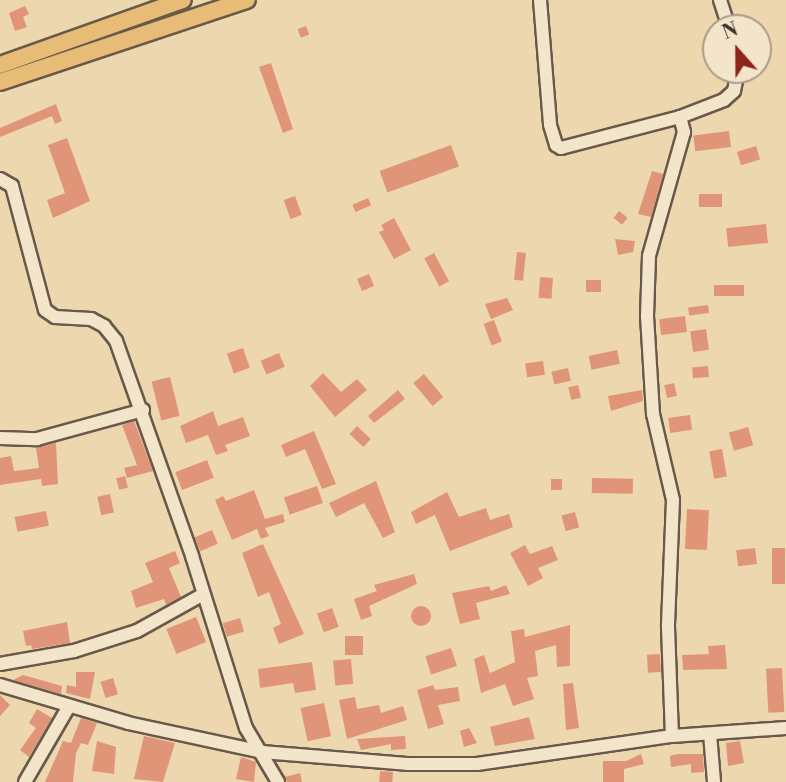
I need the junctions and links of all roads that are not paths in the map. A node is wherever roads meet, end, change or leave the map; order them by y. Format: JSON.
{"nodes":[{"id":1,"x":183,"y":0,"type":"edge"},
{"id":2,"x":247,"y":0,"type":"edge"},
{"id":3,"x":540,"y":0,"type":"edge"},
{"id":4,"x":0,"y":65,"type":"edge"},
{"id":5,"x":0,"y":82,"type":"edge"},
{"id":6,"x":735,"y":84,"type":"edge"},
{"id":7,"x":680,"y":117,"type":"junction"},
{"id":8,"x":0,"y":179,"type":"edge"},
{"id":9,"x":143,"y":410,"type":"junction"},
{"id":10,"x":0,"y":438,"type":"edge"},
{"id":11,"x":202,"y":595,"type":"junction"},
{"id":12,"x":0,"y":664,"type":"edge"},
{"id":13,"x":0,"y":685,"type":"edge"},
{"id":14,"x":69,"y":706,"type":"junction"},
{"id":15,"x":786,"y":728,"type":"edge"},
{"id":16,"x":710,"y":734,"type":"junction"},
{"id":17,"x":672,"y":736,"type":"junction"},
{"id":18,"x":262,"y":751,"type":"junction"},
{"id":19,"x":25,"y":782,"type":"edge"},
{"id":20,"x":278,"y":782,"type":"edge"},
{"id":21,"x":714,"y":782,"type":"edge"}],
"edges":[{"from":1,"to":4,"type":"main road"},
{"from":2,"to":5,"type":"main road"},
{"from":3,"to":7,"type":"street"},
{"from":6,"to":7,"type":"street"},
{"from":7,"to":17,"type":"street"},
{"from":8,"to":9,"type":"street"},
{"from":9,"to":10,"type":"street"},
{"from":9,"to":11,"type":"street"},
{"from":11,"to":12,"type":"street"},
{"from":11,"to":18,"type":"street"},
{"from":13,"to":14,"type":"street"},
{"from":14,"to":18,"type":"street"},
{"from":14,"to":19,"type":"street"},
{"from":15,"to":16,"type":"street"},
{"from":16,"to":17,"type":"street"},
{"from":16,"to":21,"type":"street"},
{"from":17,"to":18,"type":"street"},
{"from":18,"to":20,"type":"street"}]}
